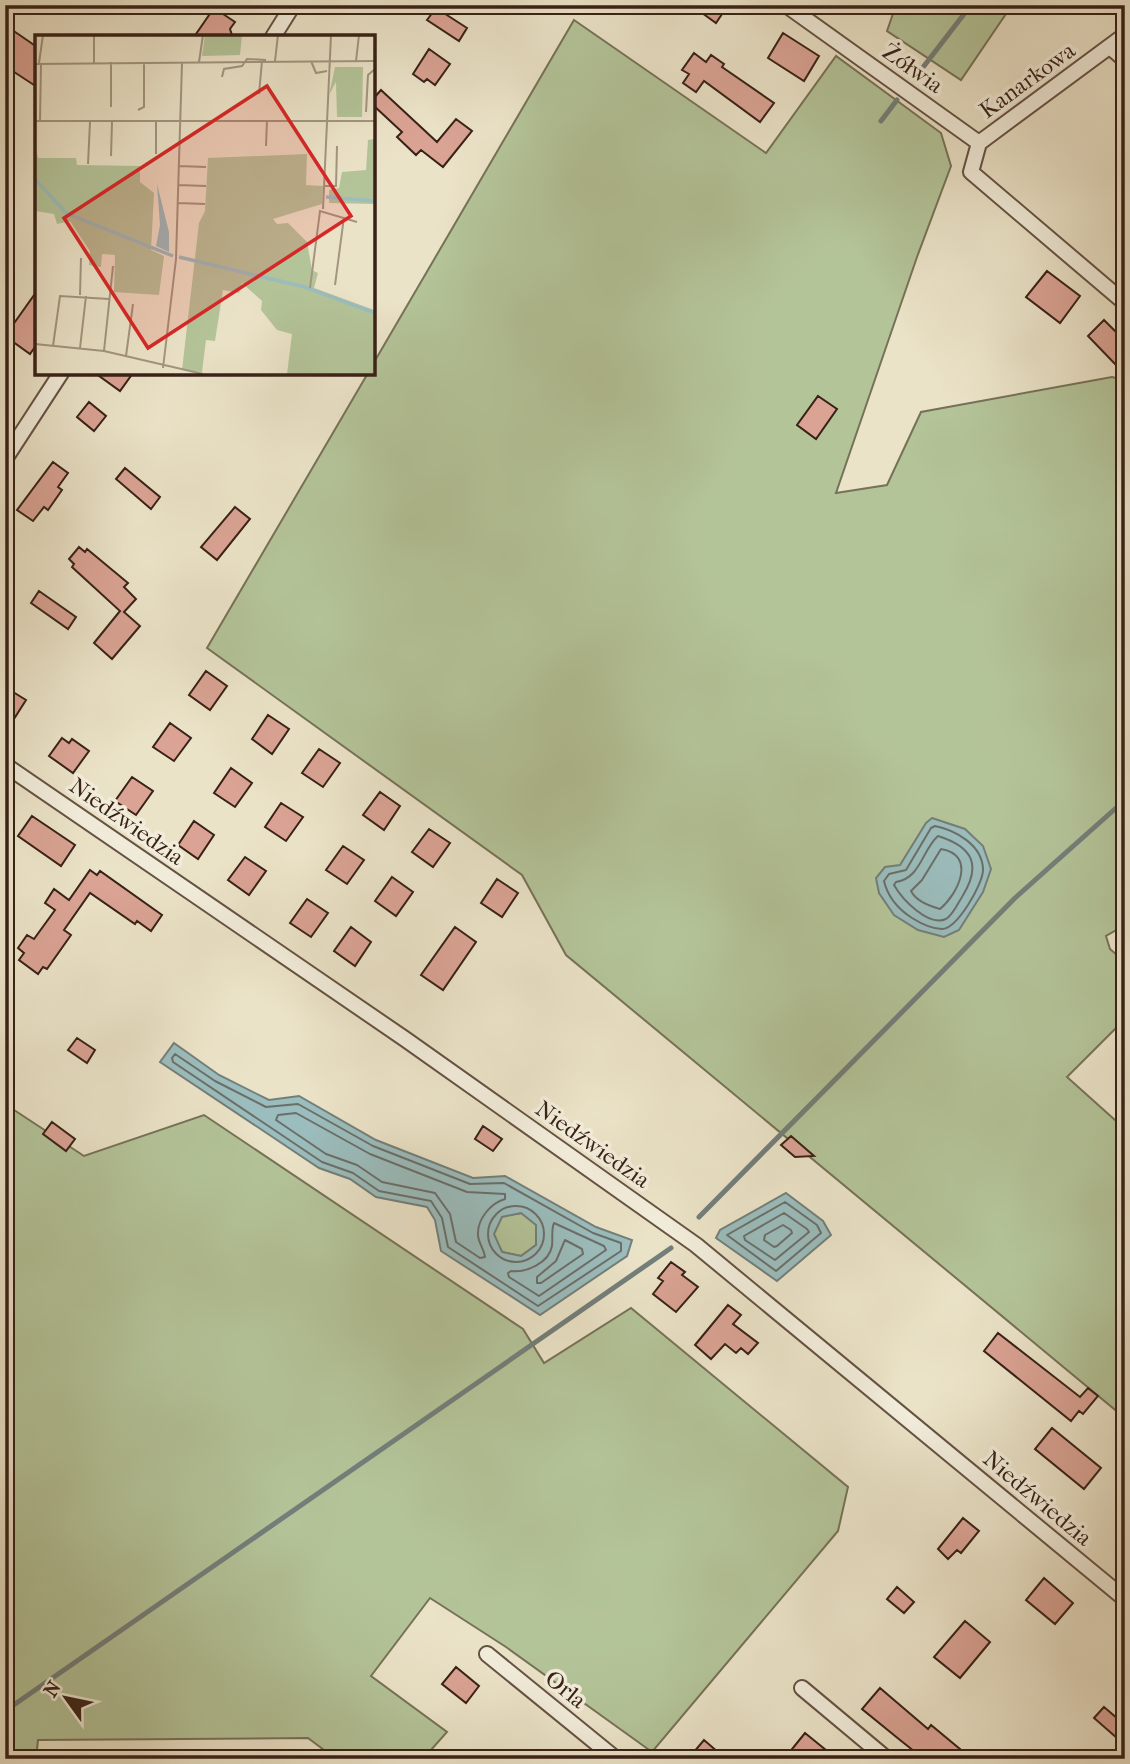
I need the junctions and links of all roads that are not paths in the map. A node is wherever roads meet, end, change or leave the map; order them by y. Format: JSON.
{"nodes":[{"id":1,"x":293,"y":5,"type":"edge"},
{"id":2,"x":786,"y":5,"type":"edge"},
{"id":3,"x":274,"y":35,"type":"edge"},
{"id":4,"x":1125,"y":35,"type":"edge"},
{"id":5,"x":1110,"y":47,"type":"junction"},
{"id":6,"x":1125,"y":60,"type":"edge"},
{"id":7,"x":979,"y":143,"type":"junction"},
{"id":8,"x":1125,"y":303,"type":"edge"},
{"id":9,"x":60,"y":374,"type":"edge"},
{"id":10,"x":5,"y":459,"type":"edge"},
{"id":11,"x":5,"y":765,"type":"edge"},
{"id":12,"x":1125,"y":1599,"type":"edge"},
{"id":13,"x":487,"y":1654,"type":"dead end"},
{"id":14,"x":803,"y":1688,"type":"dead end"},
{"id":15,"x":616,"y":1759,"type":"edge"},
{"id":16,"x":887,"y":1759,"type":"edge"}],
"edges":[{"from":1,"to":3,"type":"street"},
{"from":2,"to":7,"type":"street","name":"Żółwia"},
{"from":4,"to":5,"type":"street","name":"Kanarkowa"},
{"from":5,"to":6,"type":"street"},
{"from":5,"to":7,"type":"street","name":"Kanarkowa"},
{"from":7,"to":8,"type":"street","name":"Kanarkowa"},
{"from":9,"to":10,"type":"street"},
{"from":11,"to":12,"type":"street","name":"Niedźwiedzia"},
{"from":13,"to":15,"type":"street","name":"Orla"},
{"from":14,"to":16,"type":"street"}]}
